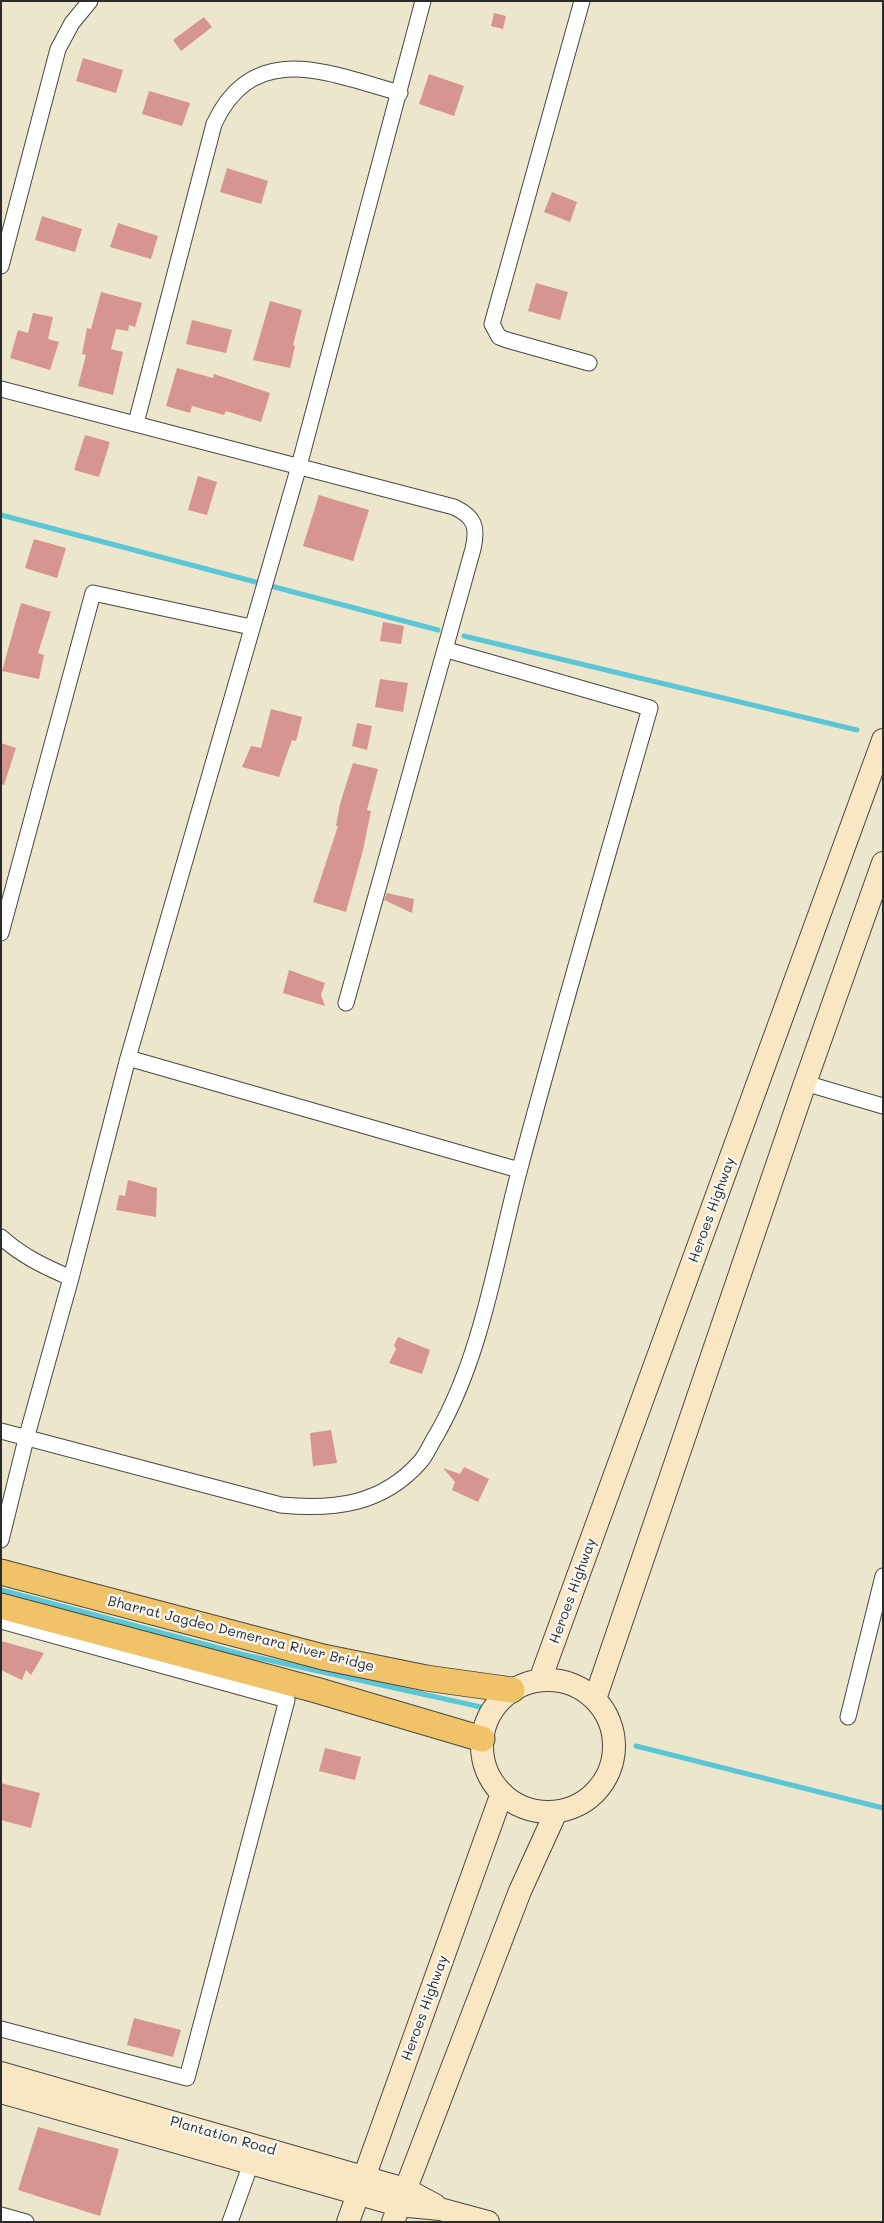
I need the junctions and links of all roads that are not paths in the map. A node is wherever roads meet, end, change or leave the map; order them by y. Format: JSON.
{"nodes":[{"id":1,"x":90,"y":1,"type":"edge"},
{"id":2,"x":423,"y":1,"type":"edge"},
{"id":3,"x":582,"y":1,"type":"edge"},
{"id":4,"x":400,"y":93,"type":"junction"},
{"id":5,"x":1,"y":266,"type":"edge"},
{"id":6,"x":589,"y":363,"type":"dead end"},
{"id":7,"x":1,"y":389,"type":"edge"},
{"id":8,"x":136,"y":423,"type":"junction"},
{"id":9,"x":299,"y":466,"type":"junction"},
{"id":10,"x":251,"y":626,"type":"junction"},
{"id":11,"x":447,"y":650,"type":"junction"},
{"id":12,"x":883,"y":740,"type":"edge"},
{"id":13,"x":883,"y":863,"type":"edge"},
{"id":14,"x":1,"y":932,"type":"edge"},
{"id":15,"x":346,"y":1003,"type":"dead end"},
{"id":16,"x":128,"y":1058,"type":"junction"},
{"id":17,"x":805,"y":1083,"type":"junction"},
{"id":18,"x":883,"y":1106,"type":"edge"},
{"id":19,"x":519,"y":1170,"type":"junction"},
{"id":20,"x":1,"y":1237,"type":"edge"},
{"id":21,"x":71,"y":1278,"type":"junction"},
{"id":22,"x":1,"y":1432,"type":"edge"},
{"id":23,"x":26,"y":1439,"type":"junction"},
{"id":24,"x":1,"y":1540,"type":"edge"},
{"id":25,"x":1,"y":1572,"type":"edge"},
{"id":26,"x":883,"y":1576,"type":"edge"},
{"id":27,"x":1,"y":1606,"type":"edge"},
{"id":28,"x":1,"y":1621,"type":"edge"},
{"id":29,"x":540,"y":1680,"type":"junction"},
{"id":30,"x":512,"y":1690,"type":"junction"},
{"id":31,"x":595,"y":1699,"type":"junction"},
{"id":32,"x":848,"y":1717,"type":"dead end"},
{"id":33,"x":482,"y":1739,"type":"junction"},
{"id":34,"x":502,"y":1793,"type":"junction"},
{"id":35,"x":556,"y":1812,"type":"junction"},
{"id":36,"x":1,"y":2029,"type":"edge"},
{"id":37,"x":1,"y":2073,"type":"edge"},
{"id":38,"x":1,"y":2092,"type":"edge"},
{"id":39,"x":254,"y":2154,"type":"junction"},
{"id":40,"x":361,"y":2185,"type":"junction"},
{"id":41,"x":399,"y":2205,"type":"edge"},
{"id":42,"x":1,"y":2215,"type":"edge"},
{"id":43,"x":26,"y":2222,"type":"edge"},
{"id":44,"x":230,"y":2222,"type":"edge"},
{"id":45,"x":348,"y":2222,"type":"edge"},
{"id":46,"x":488,"y":2222,"type":"edge"}],
"edges":[{"from":1,"to":5,"type":"street"},
{"from":2,"to":4,"type":"street"},
{"from":3,"to":6,"type":"street"},
{"from":4,"to":8,"type":"street"},
{"from":4,"to":9,"type":"street"},
{"from":7,"to":8,"type":"street"},
{"from":8,"to":9,"type":"street"},
{"from":9,"to":10,"type":"street"},
{"from":9,"to":11,"type":"street"},
{"from":10,"to":14,"type":"street"},
{"from":10,"to":16,"type":"street"},
{"from":11,"to":15,"type":"street"},
{"from":11,"to":19,"type":"street"},
{"from":12,"to":29,"type":"main road","name":"Heroes Highway"},
{"from":13,"to":17,"type":"main road"},
{"from":16,"to":19,"type":"street"},
{"from":16,"to":21,"type":"street"},
{"from":17,"to":18,"type":"street"},
{"from":17,"to":31,"type":"main road"},
{"from":19,"to":23,"type":"street"},
{"from":20,"to":21,"type":"street"},
{"from":21,"to":23,"type":"street"},
{"from":22,"to":23,"type":"street"},
{"from":23,"to":24,"type":"street"},
{"from":25,"to":30,"type":"main road","name":"Bharrat Jagdeo Demerara River Bridge"},
{"from":26,"to":32,"type":"street"},
{"from":27,"to":33,"type":"main road"},
{"from":28,"to":36,"type":"street"},
{"from":29,"to":30,"type":"main road"},
{"from":29,"to":31,"type":"main road"},
{"from":30,"to":33,"type":"main road"},
{"from":31,"to":35,"type":"main road"},
{"from":33,"to":34,"type":"main road"},
{"from":34,"to":35,"type":"main road"},
{"from":34,"to":40,"type":"main road","name":"Heroes Highway"},
{"from":35,"to":41,"type":"main road"},
{"from":37,"to":39,"type":"main road","name":"Plantation Road"},
{"from":38,"to":39,"type":"main road","name":"Plantation Road"},
{"from":39,"to":40,"type":"main road","name":"Plantation Road"},
{"from":39,"to":44,"type":"street"},
{"from":40,"to":41,"type":"main road","name":"Plantation Road"},
{"from":40,"to":45,"type":"main road","name":"Heroes Highway"},
{"from":41,"to":46,"type":"main road","name":"Plantation Road"},
{"from":42,"to":43,"type":"street"}]}
